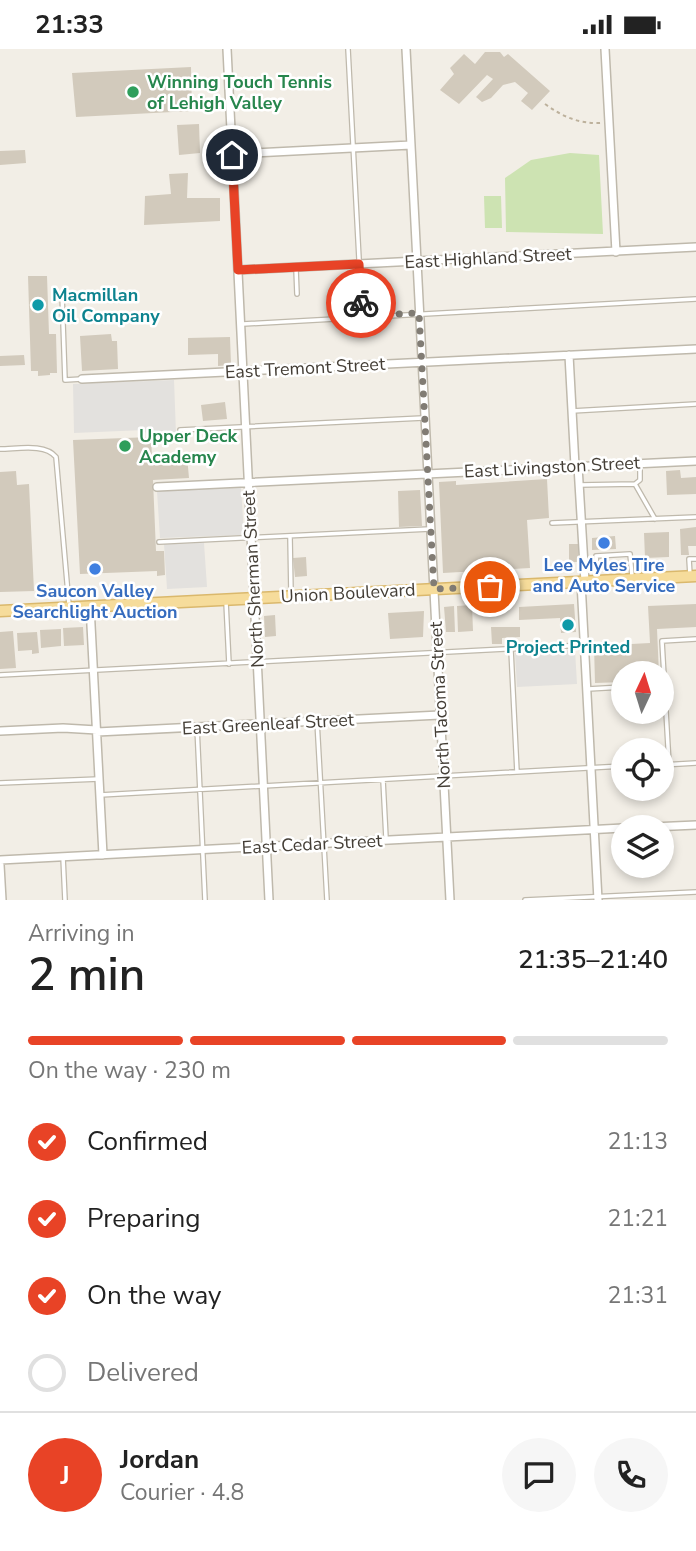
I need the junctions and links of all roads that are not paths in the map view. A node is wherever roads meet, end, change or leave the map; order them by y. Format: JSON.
{"nodes":[{"id":1,"x":227,"y":49,"type":"edge"},
{"id":2,"x":348,"y":49,"type":"edge"},
{"id":3,"x":406,"y":49,"type":"edge"},
{"id":4,"x":605,"y":49,"type":"edge"},
{"id":5,"x":411,"y":145,"type":"junction"},
{"id":6,"x":353,"y":148,"type":"junction"},
{"id":7,"x":232,"y":155,"type":"junction"},
{"id":8,"x":696,"y":247,"type":"edge"},
{"id":9,"x":616,"y":251,"type":"junction"},
{"id":10,"x":417,"y":261,"type":"junction"},
{"id":11,"x":359,"y":264,"type":"junction"},
{"id":12,"x":296,"y":267,"type":"junction"},
{"id":13,"x":238,"y":270,"type":"junction"},
{"id":14,"x":62,"y":294,"type":"dead end"},
{"id":15,"x":297,"y":294,"type":"dead end"},
{"id":16,"x":696,"y":299,"type":"edge"},
{"id":17,"x":419,"y":313,"type":"junction"},
{"id":18,"x":362,"y":316,"type":"junction"},
{"id":19,"x":240,"y":324,"type":"junction"},
{"id":20,"x":696,"y":349,"type":"edge"},
{"id":21,"x":569,"y":355,"type":"junction"},
{"id":22,"x":422,"y":362,"type":"junction"},
{"id":23,"x":243,"y":372,"type":"junction"},
{"id":24,"x":82,"y":379,"type":"joint"},
{"id":25,"x":696,"y":404,"type":"edge"},
{"id":26,"x":572,"y":411,"type":"junction"},
{"id":27,"x":425,"y":418,"type":"junction"},
{"id":28,"x":246,"y":426,"type":"junction"},
{"id":29,"x":180,"y":430,"type":"dead end"},
{"id":30,"x":0,"y":449,"type":"edge"},
{"id":31,"x":696,"y":461,"type":"edge"},
{"id":32,"x":640,"y":463,"type":"junction"},
{"id":33,"x":577,"y":466,"type":"junction"},
{"id":34,"x":428,"y":474,"type":"junction"},
{"id":35,"x":248,"y":483,"type":"junction"},
{"id":36,"x":635,"y":484,"type":"junction"},
{"id":37,"x":579,"y":485,"type":"junction"},
{"id":38,"x":157,"y":487,"type":"dead end"},
{"id":39,"x":696,"y":517,"type":"edge"},
{"id":40,"x":654,"y":519,"type":"junction"},
{"id":41,"x":581,"y":522,"type":"junction"},
{"id":42,"x":552,"y":523,"type":"dead end"},
{"id":43,"x":431,"y":529,"type":"junction"},
{"id":44,"x":290,"y":537,"type":"junction"},
{"id":45,"x":251,"y":538,"type":"junction"},
{"id":46,"x":159,"y":542,"type":"dead end"},
{"id":47,"x":696,"y":559,"type":"edge"},
{"id":48,"x":693,"y":576,"type":"edge"},
{"id":49,"x":632,"y":580,"type":"junction"},
{"id":50,"x":598,"y":581,"type":"junction"},
{"id":51,"x":583,"y":582,"type":"junction"},
{"id":52,"x":434,"y":589,"type":"junction"},
{"id":53,"x":291,"y":596,"type":"junction"},
{"id":54,"x":254,"y":598,"type":"junction"},
{"id":55,"x":226,"y":600,"type":"junction"},
{"id":56,"x":69,"y":607,"type":"junction"},
{"id":57,"x":90,"y":607,"type":"junction"},
{"id":58,"x":0,"y":611,"type":"edge"},
{"id":59,"x":696,"y":639,"type":"edge"},
{"id":60,"x":584,"y":645,"type":"junction"},
{"id":61,"x":512,"y":650,"type":"junction"},
{"id":62,"x":436,"y":653,"type":"junction"},
{"id":63,"x":662,"y":661,"type":"edge"},
{"id":64,"x":257,"y":662,"type":"junction"},
{"id":65,"x":229,"y":664,"type":"junction"},
{"id":66,"x":93,"y":671,"type":"junction"},
{"id":67,"x":0,"y":675,"type":"edge"},
{"id":68,"x":611,"y":688,"type":"edge"},
{"id":69,"x":586,"y":689,"type":"junction"},
{"id":70,"x":440,"y":715,"type":"junction"},
{"id":71,"x":317,"y":721,"type":"junction"},
{"id":72,"x":260,"y":724,"type":"junction"},
{"id":73,"x":197,"y":727,"type":"junction"},
{"id":74,"x":0,"y":731,"type":"edge"},
{"id":75,"x":97,"y":731,"type":"junction"},
{"id":76,"x":696,"y":763,"type":"edge"},
{"id":77,"x":674,"y":764,"type":"edge"},
{"id":78,"x":611,"y":767,"type":"edge"},
{"id":79,"x":590,"y":768,"type":"junction"},
{"id":80,"x":517,"y":772,"type":"junction"},
{"id":81,"x":443,"y":775,"type":"junction"},
{"id":82,"x":99,"y":779,"type":"junction"},
{"id":83,"x":383,"y":779,"type":"junction"},
{"id":84,"x":321,"y":782,"type":"junction"},
{"id":85,"x":0,"y":783,"type":"edge"},
{"id":86,"x":263,"y":785,"type":"junction"},
{"id":87,"x":199,"y":789,"type":"junction"},
{"id":88,"x":100,"y":795,"type":"junction"},
{"id":89,"x":696,"y":825,"type":"edge"},
{"id":90,"x":674,"y":826,"type":"edge"},
{"id":91,"x":611,"y":828,"type":"edge"},
{"id":92,"x":593,"y":829,"type":"junction"},
{"id":93,"x":446,"y":838,"type":"junction"},
{"id":94,"x":386,"y":840,"type":"junction"},
{"id":95,"x":324,"y":843,"type":"junction"},
{"id":96,"x":266,"y":847,"type":"junction"},
{"id":97,"x":202,"y":850,"type":"junction"},
{"id":98,"x":103,"y":855,"type":"junction"},
{"id":99,"x":63,"y":856,"type":"junction"},
{"id":100,"x":0,"y":860,"type":"edge"},
{"id":101,"x":0,"y":866,"type":"edge"},
{"id":102,"x":696,"y":892,"type":"edge"},
{"id":103,"x":655,"y":894,"type":"junction"},
{"id":104,"x":598,"y":898,"type":"edge"},
{"id":105,"x":2,"y":900,"type":"edge"},
{"id":106,"x":65,"y":900,"type":"edge"},
{"id":107,"x":205,"y":900,"type":"edge"},
{"id":108,"x":269,"y":900,"type":"edge"},
{"id":109,"x":327,"y":900,"type":"edge"},
{"id":110,"x":450,"y":900,"type":"edge"},
{"id":111,"x":525,"y":900,"type":"edge"},
{"id":112,"x":657,"y":900,"type":"edge"}],
"edges":[{"from":1,"to":7,"type":"street","name":"North Sherman Street"},
{"from":2,"to":6,"type":"lane"},
{"from":3,"to":5,"type":"street","name":"North Tacoma Street"},
{"from":4,"to":9,"type":"street"},
{"from":5,"to":6,"type":"street"},
{"from":5,"to":10,"type":"street","name":"North Tacoma Street"},
{"from":6,"to":7,"type":"street"},
{"from":6,"to":11,"type":"lane"},
{"from":7,"to":13,"type":"street","name":"North Sherman Street"},
{"from":8,"to":9,"type":"street","name":"East Highland Street"},
{"from":9,"to":10,"type":"street","name":"East Highland Street"},
{"from":10,"to":11,"type":"street","name":"East Highland Street"},
{"from":10,"to":17,"type":"street","name":"North Tacoma Street"},
{"from":11,"to":12,"type":"street","name":"East Highland Street"},
{"from":11,"to":18,"type":"lane"},
{"from":12,"to":13,"type":"street","name":"East Highland Street"},
{"from":12,"to":15,"type":"lane"},
{"from":13,"to":19,"type":"street","name":"North Sherman Street"},
{"from":14,"to":24,"type":"lane"},
{"from":16,"to":17,"type":"lane"},
{"from":17,"to":18,"type":"lane"},
{"from":17,"to":22,"type":"street","name":"North Tacoma Street"},
{"from":18,"to":19,"type":"lane"},
{"from":19,"to":23,"type":"street","name":"North Sherman Street"},
{"from":20,"to":21,"type":"street","name":"East Tremont Street"},
{"from":21,"to":22,"type":"street","name":"East Tremont Street"},
{"from":21,"to":26,"type":"street"},
{"from":22,"to":23,"type":"street","name":"East Tremont Street"},
{"from":22,"to":27,"type":"street","name":"North Tacoma Street"},
{"from":23,"to":24,"type":"street","name":"East Tremont Street"},
{"from":23,"to":28,"type":"street","name":"North Sherman Street"},
{"from":25,"to":26,"type":"lane"},
{"from":26,"to":33,"type":"street"},
{"from":27,"to":28,"type":"lane"},
{"from":27,"to":34,"type":"street","name":"North Tacoma Street"},
{"from":28,"to":29,"type":"lane"},
{"from":28,"to":35,"type":"street","name":"North Sherman Street"},
{"from":30,"to":56,"type":"lane"},
{"from":31,"to":32,"type":"street","name":"East Livingston Street"},
{"from":32,"to":33,"type":"street","name":"East Livingston Street"},
{"from":32,"to":36,"type":"lane"},
{"from":33,"to":34,"type":"street","name":"East Livingston Street"},
{"from":33,"to":37,"type":"street"},
{"from":34,"to":35,"type":"street","name":"East Livingston Street"},
{"from":34,"to":43,"type":"street","name":"North Tacoma Street"},
{"from":35,"to":38,"type":"street","name":"East Livingston Street"},
{"from":35,"to":45,"type":"street","name":"North Sherman Street"},
{"from":36,"to":37,"type":"lane"},
{"from":36,"to":40,"type":"lane"},
{"from":37,"to":41,"type":"street"},
{"from":39,"to":40,"type":"lane"},
{"from":40,"to":41,"type":"lane"},
{"from":41,"to":42,"type":"lane"},
{"from":41,"to":51,"type":"street"},
{"from":43,"to":44,"type":"lane"},
{"from":43,"to":52,"type":"street","name":"North Tacoma Street"},
{"from":44,"to":45,"type":"lane"},
{"from":44,"to":53,"type":"lane"},
{"from":45,"to":46,"type":"lane"},
{"from":45,"to":54,"type":"street","name":"North Sherman Street"},
{"from":47,"to":48,"type":"lane"},
{"from":48,"to":49,"type":"main road","name":"Union Boulevard"},
{"from":49,"to":50,"type":"main road","name":"Union Boulevard"},
{"from":49,"to":50,"type":"lane"},
{"from":50,"to":51,"type":"main road","name":"Union Boulevard"},
{"from":51,"to":52,"type":"main road","name":"Union Boulevard"},
{"from":51,"to":60,"type":"street"},
{"from":52,"to":53,"type":"main road","name":"Union Boulevard"},
{"from":52,"to":62,"type":"street","name":"North Tacoma Street"},
{"from":53,"to":54,"type":"main road","name":"Union Boulevard"},
{"from":54,"to":55,"type":"main road","name":"Union Boulevard"},
{"from":54,"to":64,"type":"street","name":"North Sherman Street"},
{"from":55,"to":57,"type":"main road","name":"Union Boulevard"},
{"from":55,"to":65,"type":"lane"},
{"from":56,"to":57,"type":"main road","name":"Union Boulevard"},
{"from":56,"to":58,"type":"main road","name":"Union Boulevard"},
{"from":57,"to":66,"type":"street"},
{"from":59,"to":63,"type":"lane"},
{"from":60,"to":61,"type":"lane"},
{"from":60,"to":69,"type":"street"},
{"from":61,"to":62,"type":"lane"},
{"from":61,"to":80,"type":"lane"},
{"from":62,"to":64,"type":"lane"},
{"from":62,"to":70,"type":"street","name":"North Tacoma Street"},
{"from":64,"to":65,"type":"lane"},
{"from":64,"to":72,"type":"street","name":"North Sherman Street"},
{"from":65,"to":66,"type":"lane"},
{"from":66,"to":67,"type":"lane"},
{"from":66,"to":75,"type":"street"},
{"from":68,"to":69,"type":"lane"},
{"from":69,"to":79,"type":"street"},
{"from":70,"to":71,"type":"street","name":"East Greenleaf Street"},
{"from":70,"to":81,"type":"street","name":"North Tacoma Street"},
{"from":71,"to":72,"type":"street","name":"East Greenleaf Street"},
{"from":71,"to":84,"type":"lane"},
{"from":72,"to":73,"type":"street","name":"East Greenleaf Street"},
{"from":72,"to":86,"type":"street","name":"North Sherman Street"},
{"from":73,"to":75,"type":"street","name":"East Greenleaf Street"},
{"from":73,"to":87,"type":"lane"},
{"from":74,"to":75,"type":"street","name":"East Greenleaf Street"},
{"from":75,"to":82,"type":"street"},
{"from":76,"to":77,"type":"lane"},
{"from":78,"to":79,"type":"lane"},
{"from":79,"to":80,"type":"lane"},
{"from":79,"to":92,"type":"street"},
{"from":80,"to":81,"type":"lane"},
{"from":81,"to":83,"type":"lane"},
{"from":81,"to":93,"type":"street","name":"North Tacoma Street"},
{"from":82,"to":85,"type":"lane"},
{"from":82,"to":88,"type":"street"},
{"from":83,"to":84,"type":"lane"},
{"from":83,"to":94,"type":"lane"},
{"from":84,"to":86,"type":"lane"},
{"from":84,"to":95,"type":"lane"},
{"from":86,"to":87,"type":"lane"},
{"from":86,"to":96,"type":"street","name":"North Sherman Street"},
{"from":87,"to":88,"type":"lane"},
{"from":87,"to":97,"type":"lane"},
{"from":88,"to":98,"type":"street"},
{"from":89,"to":90,"type":"street"},
{"from":91,"to":92,"type":"street","name":"East Cedar Street"},
{"from":92,"to":93,"type":"street","name":"East Cedar Street"},
{"from":92,"to":104,"type":"street"},
{"from":93,"to":94,"type":"street","name":"East Cedar Street"},
{"from":93,"to":110,"type":"street","name":"North Tacoma Street"},
{"from":94,"to":95,"type":"street","name":"East Cedar Street"},
{"from":95,"to":96,"type":"street","name":"East Cedar Street"},
{"from":95,"to":109,"type":"lane"},
{"from":96,"to":97,"type":"street","name":"East Cedar Street"},
{"from":96,"to":108,"type":"street","name":"North Sherman Street"},
{"from":97,"to":98,"type":"street","name":"East Cedar Street"},
{"from":97,"to":107,"type":"lane"},
{"from":98,"to":99,"type":"street","name":"East Cedar Street"},
{"from":99,"to":100,"type":"street","name":"East Cedar Street"},
{"from":99,"to":106,"type":"lane"},
{"from":101,"to":105,"type":"street"},
{"from":102,"to":103,"type":"lane"},
{"from":103,"to":104,"type":"lane"},
{"from":103,"to":112,"type":"lane"},
{"from":104,"to":111,"type":"lane"}]}
